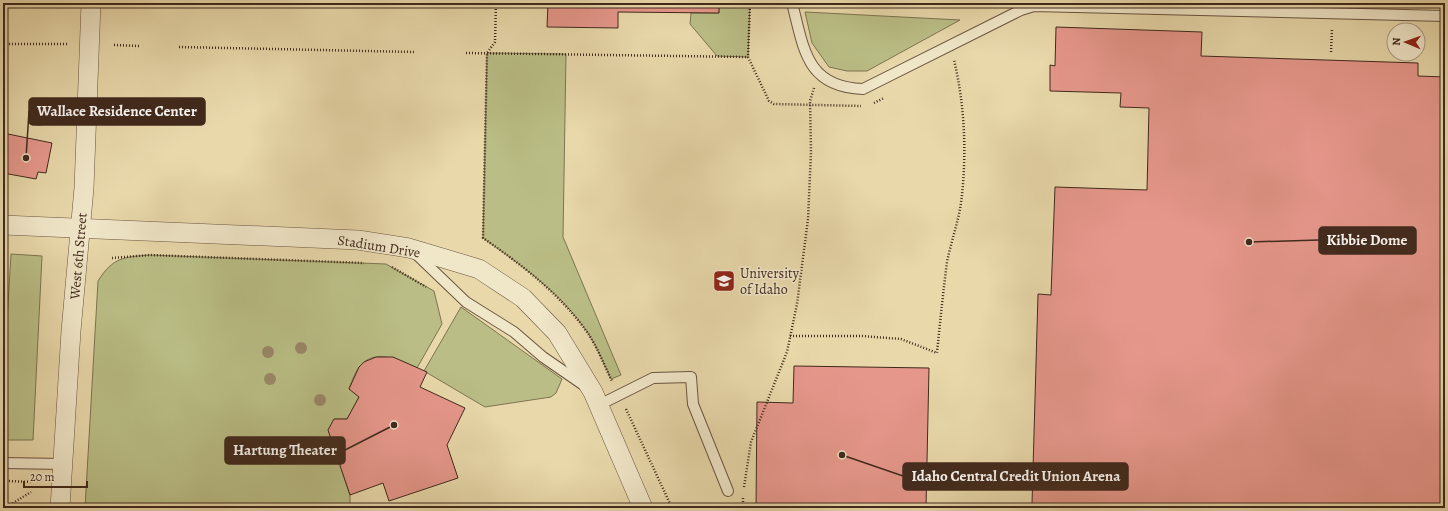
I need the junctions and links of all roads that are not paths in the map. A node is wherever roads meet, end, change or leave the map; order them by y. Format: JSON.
{"nodes":[{"id":1,"x":91,"y":3,"type":"edge"},
{"id":2,"x":792,"y":3,"type":"edge"},
{"id":3,"x":1445,"y":16,"type":"edge"},
{"id":4,"x":3,"y":225,"type":"edge"},
{"id":5,"x":81,"y":228,"type":"junction"},
{"id":6,"x":409,"y":248,"type":"junction"},
{"id":7,"x":596,"y":398,"type":"junction"},
{"id":8,"x":3,"y":463,"type":"edge"},
{"id":9,"x":63,"y":464,"type":"junction"},
{"id":10,"x":728,"y":491,"type":"dead end"},
{"id":11,"x":60,"y":508,"type":"edge"},
{"id":12,"x":643,"y":508,"type":"edge"}],
"edges":[{"from":1,"to":5,"type":"street","name":"West 6th Street"},
{"from":2,"to":3,"type":"lane"},
{"from":4,"to":5,"type":"street","name":"Stadium Drive"},
{"from":5,"to":6,"type":"street","name":"Stadium Drive"},
{"from":5,"to":9,"type":"street","name":"West 6th Street"},
{"from":6,"to":7,"type":"lane"},
{"from":6,"to":7,"type":"street","name":"Stadium Drive"},
{"from":7,"to":10,"type":"lane"},
{"from":7,"to":12,"type":"street","name":"Stadium Drive"},
{"from":8,"to":9,"type":"lane"},
{"from":9,"to":11,"type":"street","name":"West 6th Street"}]}
